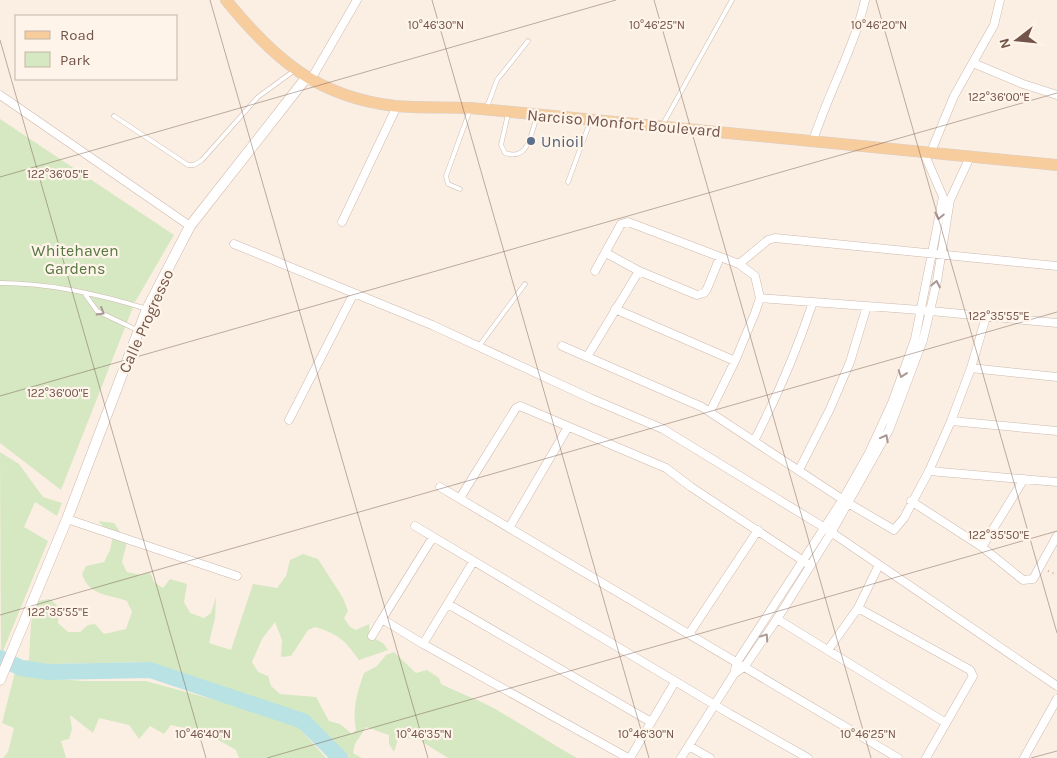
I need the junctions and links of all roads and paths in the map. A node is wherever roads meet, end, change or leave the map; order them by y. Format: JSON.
{"nodes":[{"id":1,"x":226,"y":0,"type":"edge"},
{"id":2,"x":357,"y":0,"type":"edge"},
{"id":3,"x":732,"y":0,"type":"edge"},
{"id":4,"x":865,"y":0,"type":"edge"},
{"id":5,"x":1000,"y":0,"type":"edge"},
{"id":6,"x":528,"y":41,"type":"dead end"},
{"id":7,"x":973,"y":62,"type":"junction"},
{"id":8,"x":295,"y":70,"type":"junction"},
{"id":9,"x":308,"y":79,"type":"junction"},
{"id":10,"x":0,"y":95,"type":"edge"},
{"id":11,"x":1057,"y":95,"type":"edge"},
{"id":12,"x":397,"y":106,"type":"junction"},
{"id":13,"x":471,"y":108,"type":"junction"},
{"id":14,"x":486,"y":110,"type":"junction"},
{"id":15,"x":508,"y":112,"type":"junction"},
{"id":16,"x":538,"y":115,"type":"junction"},
{"id":17,"x":114,"y":116,"type":"dead end"},
{"id":18,"x":590,"y":120,"type":"junction"},
{"id":19,"x":662,"y":126,"type":"junction"},
{"id":20,"x":814,"y":141,"type":"junction"},
{"id":21,"x":927,"y":154,"type":"junction"},
{"id":22,"x":970,"y":158,"type":"junction"},
{"id":23,"x":1057,"y":165,"type":"edge"},
{"id":24,"x":568,"y":182,"type":"dead end"},
{"id":25,"x":460,"y":188,"type":"dead end"},
{"id":26,"x":947,"y":197,"type":"junction"},
{"id":27,"x":342,"y":222,"type":"dead end"},
{"id":28,"x":190,"y":226,"type":"junction"},
{"id":29,"x":234,"y":244,"type":"dead end"},
{"id":30,"x":606,"y":254,"type":"junction"},
{"id":31,"x":931,"y":255,"type":"junction"},
{"id":32,"x":940,"y":256,"type":"junction"},
{"id":33,"x":720,"y":257,"type":"junction"},
{"id":34,"x":739,"y":264,"type":"junction"},
{"id":35,"x":1057,"y":266,"type":"edge"},
{"id":36,"x":595,"y":271,"type":"dead end"},
{"id":37,"x":640,"y":272,"type":"junction"},
{"id":38,"x":0,"y":282,"type":"edge"},
{"id":39,"x":525,"y":284,"type":"dead end"},
{"id":40,"x":354,"y":293,"type":"junction"},
{"id":41,"x":85,"y":294,"type":"junction"},
{"id":42,"x":760,"y":298,"type":"junction"},
{"id":43,"x":814,"y":302,"type":"junction"},
{"id":44,"x":867,"y":306,"type":"junction"},
{"id":45,"x":615,"y":308,"type":"junction"},
{"id":46,"x":148,"y":309,"type":"junction"},
{"id":47,"x":920,"y":310,"type":"junction"},
{"id":48,"x":930,"y":311,"type":"junction"},
{"id":49,"x":986,"y":317,"type":"junction"},
{"id":50,"x":1057,"y":323,"type":"edge"},
{"id":51,"x":138,"y":331,"type":"junction"},
{"id":52,"x":562,"y":346,"type":"dead end"},
{"id":53,"x":478,"y":347,"type":"junction"},
{"id":54,"x":587,"y":357,"type":"junction"},
{"id":55,"x":735,"y":361,"type":"junction"},
{"id":56,"x":971,"y":368,"type":"junction"},
{"id":57,"x":1057,"y":377,"type":"edge"},
{"id":58,"x":710,"y":412,"type":"junction"},
{"id":59,"x":289,"y":420,"type":"dead end"},
{"id":60,"x":951,"y":421,"type":"junction"},
{"id":61,"x":568,"y":427,"type":"junction"},
{"id":62,"x":1057,"y":431,"type":"edge"},
{"id":63,"x":754,"y":441,"type":"junction"},
{"id":64,"x":798,"y":470,"type":"junction"},
{"id":65,"x":929,"y":471,"type":"junction"},
{"id":66,"x":1024,"y":479,"type":"junction"},
{"id":67,"x":1057,"y":482,"type":"edge"},
{"id":68,"x":440,"y":487,"type":"dead end"},
{"id":69,"x":460,"y":498,"type":"junction"},
{"id":70,"x":845,"y":501,"type":"junction"},
{"id":71,"x":911,"y":501,"type":"junction"},
{"id":72,"x":67,"y":519,"type":"junction"},
{"id":73,"x":415,"y":526,"type":"dead end"},
{"id":74,"x":509,"y":528,"type":"junction"},
{"id":75,"x":758,"y":530,"type":"junction"},
{"id":76,"x":828,"y":530,"type":"junction"},
{"id":77,"x":1057,"y":536,"type":"edge"},
{"id":78,"x":433,"y":537,"type":"junction"},
{"id":79,"x":982,"y":547,"type":"junction"},
{"id":80,"x":473,"y":562,"type":"junction"},
{"id":81,"x":806,"y":563,"type":"junction"},
{"id":82,"x":879,"y":565,"type":"junction"},
{"id":83,"x":1041,"y":568,"type":"junction"},
{"id":84,"x":1057,"y":575,"type":"edge"},
{"id":85,"x":237,"y":576,"type":"dead end"},
{"id":86,"x":448,"y":604,"type":"junction"},
{"id":87,"x":858,"y":608,"type":"junction"},
{"id":88,"x":777,"y":618,"type":"junction"},
{"id":89,"x":382,"y":619,"type":"junction"},
{"id":90,"x":689,"y":634,"type":"junction"},
{"id":91,"x":372,"y":636,"type":"dead end"},
{"id":92,"x":423,"y":644,"type":"junction"},
{"id":93,"x":828,"y":650,"type":"junction"},
{"id":94,"x":738,"y":662,"type":"junction"},
{"id":95,"x":745,"y":666,"type":"junction"},
{"id":96,"x":734,"y":674,"type":"junction"},
{"id":97,"x":1,"y":678,"type":"edge"},
{"id":98,"x":675,"y":682,"type":"junction"},
{"id":99,"x":1057,"y":686,"type":"edge"},
{"id":100,"x":1057,"y":699,"type":"edge"},
{"id":101,"x":715,"y":705,"type":"junction"},
{"id":102,"x":651,"y":722,"type":"junction"},
{"id":103,"x":946,"y":723,"type":"junction"},
{"id":104,"x":689,"y":746,"type":"junction"},
{"id":105,"x":629,"y":758,"type":"edge"},
{"id":106,"x":681,"y":758,"type":"edge"},
{"id":107,"x":710,"y":758,"type":"edge"},
{"id":108,"x":808,"y":758,"type":"edge"},
{"id":109,"x":898,"y":758,"type":"edge"},
{"id":110,"x":926,"y":758,"type":"edge"},
{"id":111,"x":1024,"y":758,"type":"edge"}],
"edges":[{"from":1,"to":8,"type":"main road","name":"Narciso Monfort Boulevard"},
{"from":2,"to":9,"type":"street","name":"Calle Progresso"},
{"from":3,"to":19,"type":"lane"},
{"from":4,"to":20,"type":"street"},
{"from":5,"to":7,"type":"street"},
{"from":6,"to":14,"type":"lane"},
{"from":7,"to":11,"type":"street"},
{"from":7,"to":21,"type":"street"},
{"from":8,"to":9,"type":"main road","name":"Narciso Monfort Boulevard"},
{"from":8,"to":17,"type":"lane"},
{"from":9,"to":12,"type":"main road","name":"Narciso Monfort Boulevard"},
{"from":9,"to":28,"type":"main road","name":"Calle Progresso"},
{"from":10,"to":28,"type":"street"},
{"from":12,"to":13,"type":"main road","name":"Narciso Monfort Boulevard"},
{"from":12,"to":27,"type":"street"},
{"from":13,"to":14,"type":"main road","name":"Narciso Monfort Boulevard"},
{"from":13,"to":25,"type":"lane"},
{"from":14,"to":15,"type":"main road","name":"Narciso Monfort Boulevard"},
{"from":15,"to":16,"type":"main road","name":"Narciso Monfort Boulevard"},
{"from":15,"to":16,"type":"lane"},
{"from":16,"to":18,"type":"main road","name":"Narciso Monfort Boulevard"},
{"from":18,"to":19,"type":"main road","name":"Narciso Monfort Boulevard"},
{"from":18,"to":24,"type":"lane"},
{"from":19,"to":20,"type":"main road","name":"Narciso Monfort Boulevard"},
{"from":20,"to":21,"type":"main road","name":"Narciso Monfort Boulevard"},
{"from":21,"to":22,"type":"main road","name":"Narciso Monfort Boulevard"},
{"from":21,"to":26,"type":"street"},
{"from":22,"to":23,"type":"main road","name":"Narciso Monfort Boulevard"},
{"from":22,"to":26,"type":"street"},
{"from":26,"to":31,"type":"street","one_way":true},
{"from":26,"to":32,"type":"street"},
{"from":28,"to":46,"type":"main road","name":"Calle Progresso"},
{"from":29,"to":40,"type":"street"},
{"from":30,"to":33,"type":"street"},
{"from":30,"to":36,"type":"street"},
{"from":30,"to":37,"type":"street"},
{"from":31,"to":32,"type":"street"},
{"from":31,"to":34,"type":"street"},
{"from":31,"to":47,"type":"street"},
{"from":32,"to":35,"type":"street"},
{"from":48,"to":32,"type":"street","one_way":true},
{"from":33,"to":34,"type":"street"},
{"from":33,"to":37,"type":"street"},
{"from":34,"to":42,"type":"street"},
{"from":37,"to":45,"type":"street"},
{"from":38,"to":41,"type":"lane"},
{"from":39,"to":53,"type":"lane"},
{"from":40,"to":53,"type":"street"},
{"from":40,"to":59,"type":"street"},
{"from":41,"to":46,"type":"lane"},
{"from":41,"to":51,"type":"lane","one_way":true},
{"from":42,"to":43,"type":"street"},
{"from":42,"to":55,"type":"street"},
{"from":43,"to":44,"type":"street"},
{"from":43,"to":63,"type":"street"},
{"from":44,"to":47,"type":"street"},
{"from":44,"to":64,"type":"street"},
{"from":45,"to":54,"type":"street"},
{"from":45,"to":55,"type":"street"},
{"from":46,"to":51,"type":"main road","name":"Calle Progresso"},
{"from":47,"to":48,"type":"street"},
{"from":47,"to":70,"type":"street","one_way":true},
{"from":48,"to":49,"type":"street"},
{"from":70,"to":48,"type":"street","one_way":true},
{"from":49,"to":50,"type":"street"},
{"from":49,"to":56,"type":"street"},
{"from":51,"to":72,"type":"main road","name":"Calle Progresso"},
{"from":52,"to":54,"type":"street"},
{"from":53,"to":76,"type":"street"},
{"from":54,"to":58,"type":"street"},
{"from":55,"to":58,"type":"street"},
{"from":56,"to":57,"type":"street"},
{"from":56,"to":60,"type":"street"},
{"from":58,"to":63,"type":"street"},
{"from":60,"to":62,"type":"street"},
{"from":60,"to":65,"type":"street"},
{"from":61,"to":69,"type":"street"},
{"from":61,"to":74,"type":"street"},
{"from":61,"to":75,"type":"street"},
{"from":63,"to":64,"type":"street"},
{"from":64,"to":70,"type":"street"},
{"from":65,"to":66,"type":"street"},
{"from":65,"to":71,"type":"street"},
{"from":66,"to":67,"type":"street"},
{"from":66,"to":79,"type":"street"},
{"from":68,"to":69,"type":"street"},
{"from":69,"to":74,"type":"street"},
{"from":70,"to":71,"type":"street"},
{"from":70,"to":76,"type":"street"},
{"from":71,"to":79,"type":"street"},
{"from":72,"to":85,"type":"street"},
{"from":72,"to":97,"type":"main road","name":"Calle Progresso"},
{"from":73,"to":78,"type":"street"},
{"from":74,"to":90,"type":"street"},
{"from":75,"to":81,"type":"street"},
{"from":75,"to":90,"type":"street"},
{"from":76,"to":81,"type":"street"},
{"from":76,"to":82,"type":"street"},
{"from":77,"to":83,"type":"street"},
{"from":78,"to":80,"type":"street"},
{"from":78,"to":89,"type":"street"},
{"from":79,"to":83,"type":"street"},
{"from":80,"to":86,"type":"street"},
{"from":80,"to":98,"type":"street"},
{"from":81,"to":88,"type":"street"},
{"from":81,"to":94,"type":"street"},
{"from":82,"to":87,"type":"street"},
{"from":82,"to":99,"type":"street"},
{"from":83,"to":84,"type":"path"},
{"from":86,"to":92,"type":"street"},
{"from":86,"to":102,"type":"street"},
{"from":87,"to":93,"type":"street"},
{"from":87,"to":103,"type":"street"},
{"from":88,"to":93,"type":"street"},
{"from":95,"to":88,"type":"street","one_way":true},
{"from":89,"to":91,"type":"street"},
{"from":89,"to":92,"type":"street"},
{"from":90,"to":94,"type":"street"},
{"from":92,"to":105,"type":"street"},
{"from":93,"to":103,"type":"street"},
{"from":94,"to":95,"type":"street"},
{"from":94,"to":96,"type":"street"},
{"from":95,"to":96,"type":"street"},
{"from":95,"to":109,"type":"street"},
{"from":96,"to":101,"type":"street"},
{"from":98,"to":101,"type":"street"},
{"from":98,"to":102,"type":"street"},
{"from":100,"to":111,"type":"street"},
{"from":101,"to":104,"type":"street"},
{"from":101,"to":108,"type":"street"},
{"from":102,"to":105,"type":"street"},
{"from":103,"to":110,"type":"street"},
{"from":104,"to":106,"type":"street"},
{"from":104,"to":107,"type":"street"}]}
